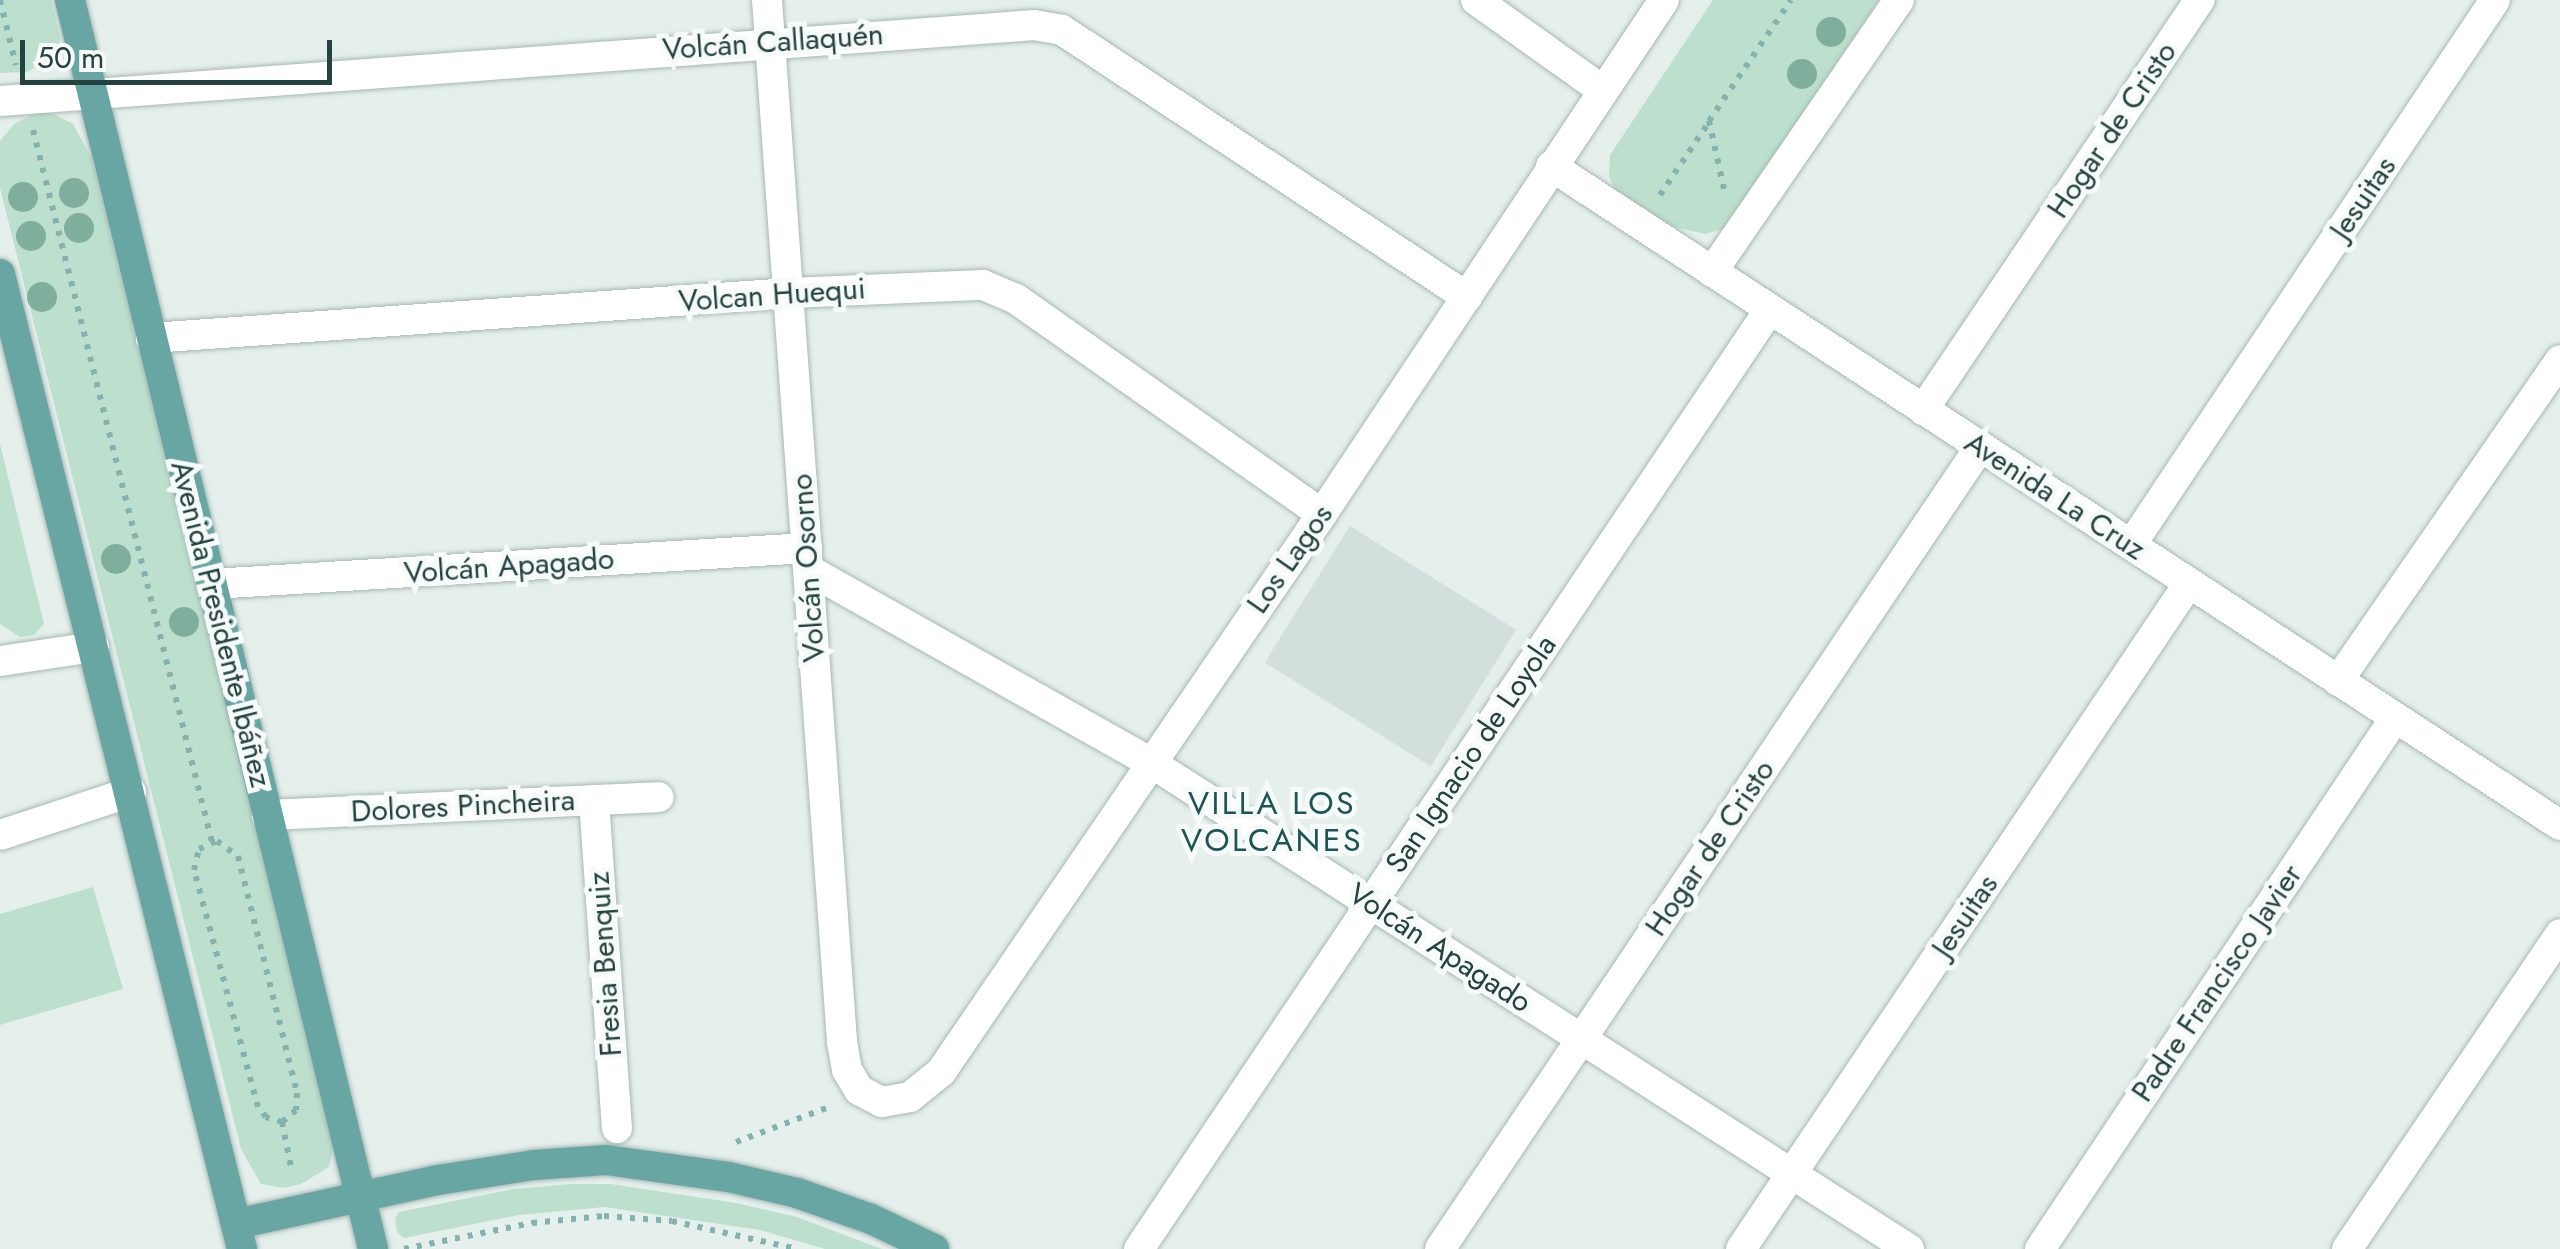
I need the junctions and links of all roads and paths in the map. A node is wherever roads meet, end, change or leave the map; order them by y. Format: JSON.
{"nodes":[{"id":1,"x":0,"y":0,"type":"edge"},
{"id":2,"x":70,"y":0,"type":"edge"},
{"id":3,"x":767,"y":0,"type":"edge"},
{"id":4,"x":1476,"y":0,"type":"edge"},
{"id":5,"x":1664,"y":0,"type":"edge"},
{"id":6,"x":1791,"y":0,"type":"edge"},
{"id":7,"x":1899,"y":0,"type":"edge"},
{"id":8,"x":2200,"y":0,"type":"edge"},
{"id":9,"x":2494,"y":0,"type":"edge"},
{"id":10,"x":770,"y":42,"type":"junction"},
{"id":11,"x":1602,"y":90,"type":"junction"},
{"id":12,"x":92,"y":94,"type":"junction"},
{"id":13,"x":12,"y":100,"type":"edge"},
{"id":14,"x":1709,"y":121,"type":"junction"},
{"id":15,"x":1550,"y":166,"type":"junction"},
{"id":16,"x":1640,"y":225,"type":"junction"},
{"id":17,"x":1735,"y":239,"type":"junction"},
{"id":18,"x":1712,"y":272,"type":"junction"},
{"id":19,"x":0,"y":274,"type":"edge"},
{"id":20,"x":789,"y":292,"type":"junction"},
{"id":21,"x":1466,"y":298,"type":"junction"},
{"id":22,"x":1770,"y":309,"type":"junction"},
{"id":23,"x":152,"y":338,"type":"junction"},
{"id":24,"x":2560,"y":360,"type":"edge"},
{"id":25,"x":1923,"y":410,"type":"junction"},
{"id":26,"x":1980,"y":447,"type":"junction"},
{"id":27,"x":1322,"y":514,"type":"junction"},
{"id":28,"x":2131,"y":546,"type":"junction"},
{"id":29,"x":808,"y":559,"type":"junction"},
{"id":30,"x":2189,"y":583,"type":"junction"},
{"id":31,"x":212,"y":584,"type":"junction"},
{"id":32,"x":94,"y":648,"type":"junction"},
{"id":33,"x":0,"y":661,"type":"edge"},
{"id":34,"x":2338,"y":681,"type":"junction"},
{"id":35,"x":2395,"y":718,"type":"junction"},
{"id":36,"x":1150,"y":762,"type":"junction"},
{"id":37,"x":131,"y":792,"type":"junction"},
{"id":38,"x":659,"y":797,"type":"dead end"},
{"id":39,"x":594,"y":800,"type":"junction"},
{"id":40,"x":2555,"y":810,"type":"edge"},
{"id":41,"x":268,"y":815,"type":"junction"},
{"id":42,"x":0,"y":834,"type":"edge"},
{"id":43,"x":212,"y":842,"type":"junction"},
{"id":44,"x":1371,"y":904,"type":"junction"},
{"id":45,"x":2560,"y":934,"type":"edge"},
{"id":46,"x":1582,"y":1039,"type":"junction"},
{"id":47,"x":858,"y":1090,"type":"junction"},
{"id":48,"x":282,"y":1122,"type":"junction"},
{"id":49,"x":617,"y":1128,"type":"dead end"},
{"id":50,"x":727,"y":1144,"type":"dead end"},
{"id":51,"x":291,"y":1167,"type":"dead end"},
{"id":52,"x":1792,"y":1174,"type":"junction"},
{"id":53,"x":360,"y":1197,"type":"junction"},
{"id":54,"x":239,"y":1236,"type":"edge"},
{"id":55,"x":372,"y":1249,"type":"edge"},
{"id":56,"x":404,"y":1249,"type":"edge"},
{"id":57,"x":796,"y":1249,"type":"edge"},
{"id":58,"x":934,"y":1249,"type":"edge"},
{"id":59,"x":1139,"y":1249,"type":"edge"},
{"id":60,"x":1440,"y":1249,"type":"edge"},
{"id":61,"x":1742,"y":1249,"type":"edge"},
{"id":62,"x":1909,"y":1249,"type":"edge"},
{"id":63,"x":2040,"y":1249,"type":"edge"},
{"id":64,"x":2347,"y":1249,"type":"edge"}],
"edges":[{"from":1,"to":13,"type":"path"},
{"from":2,"to":12,"type":"main road","name":"Avenida Presidente Ibáñez"},
{"from":3,"to":10,"type":"street","name":"Volcán Osorno"},
{"from":4,"to":11,"type":"street"},
{"from":5,"to":11,"type":"street","name":"Los Lagos"},
{"from":6,"to":14,"type":"path"},
{"from":7,"to":17,"type":"street"},
{"from":8,"to":25,"type":"street","name":"Hogar de Cristo"},
{"from":9,"to":28,"type":"street","name":"Jesuitas"},
{"from":10,"to":12,"type":"street","name":"Volcán Callaquén"},
{"from":10,"to":20,"type":"street","name":"Volcán Osorno"},
{"from":10,"to":21,"type":"street","name":"Volcán Callaquén"},
{"from":11,"to":15,"type":"street","name":"Los Lagos"},
{"from":12,"to":13,"type":"street","name":"Volcán Callaquén"},
{"from":12,"to":23,"type":"main road","name":"Avenida Presidente Ibáñez"},
{"from":13,"to":43,"type":"path"},
{"from":14,"to":16,"type":"path"},
{"from":14,"to":17,"type":"path"},
{"from":15,"to":16,"type":"street","name":"Avenida La Cruz"},
{"from":15,"to":21,"type":"street","name":"Los Lagos"},
{"from":16,"to":18,"type":"street","name":"Avenida La Cruz"},
{"from":17,"to":18,"type":"street"},
{"from":18,"to":22,"type":"street","name":"Avenida La Cruz"},
{"from":19,"to":32,"type":"main road"},
{"from":20,"to":23,"type":"street","name":"Volcan Huequi"},
{"from":20,"to":27,"type":"street","name":"Volcan Huequi"},
{"from":20,"to":29,"type":"street","name":"Volcán Osorno"},
{"from":21,"to":27,"type":"street","name":"Los Lagos"},
{"from":22,"to":25,"type":"street","name":"Avenida La Cruz"},
{"from":22,"to":44,"type":"street","name":"San Ignacio de Loyola"},
{"from":23,"to":31,"type":"main road","name":"Avenida Presidente Ibáñez"},
{"from":24,"to":34,"type":"street"},
{"from":25,"to":26,"type":"street","name":"Avenida La Cruz"},
{"from":26,"to":28,"type":"street","name":"Avenida La Cruz"},
{"from":26,"to":46,"type":"street","name":"Hogar de Cristo"},
{"from":27,"to":36,"type":"street","name":"Los Lagos"},
{"from":28,"to":30,"type":"street","name":"Avenida La Cruz"},
{"from":29,"to":31,"type":"street","name":"Volcán Apagado"},
{"from":29,"to":36,"type":"street","name":"Volcán Apagado"},
{"from":29,"to":47,"type":"street","name":"Volcán Osorno"},
{"from":30,"to":34,"type":"street","name":"Avenida La Cruz"},
{"from":30,"to":52,"type":"street","name":"Jesuitas"},
{"from":31,"to":41,"type":"main road","name":"Avenida Presidente Ibáñez"},
{"from":32,"to":33,"type":"street"},
{"from":32,"to":37,"type":"main road"},
{"from":34,"to":35,"type":"street","name":"Avenida La Cruz"},
{"from":35,"to":40,"type":"street","name":"Avenida La Cruz"},
{"from":35,"to":63,"type":"street","name":"Padre Francisco Javier"},
{"from":36,"to":44,"type":"street","name":"Volcán Apagado"},
{"from":36,"to":47,"type":"street","name":"Los Lagos"},
{"from":37,"to":42,"type":"street"},
{"from":37,"to":54,"type":"main road"},
{"from":38,"to":39,"type":"street","name":"Dolores Pincheira"},
{"from":39,"to":41,"type":"street","name":"Dolores Pincheira"},
{"from":39,"to":49,"type":"street","name":"Fresia Benquiz"},
{"from":41,"to":53,"type":"main road","name":"Avenida Presidente Ibáñez"},
{"from":43,"to":48,"type":"path"},
{"from":43,"to":48,"type":"path"},
{"from":44,"to":46,"type":"street","name":"Volcán Apagado"},
{"from":44,"to":59,"type":"street","name":"San Ignacio de Loyola"},
{"from":45,"to":64,"type":"street"},
{"from":46,"to":52,"type":"street","name":"Volcán Apagado"},
{"from":46,"to":60,"type":"street","name":"Hogar de Cristo"},
{"from":47,"to":50,"type":"path"},
{"from":48,"to":51,"type":"path"},
{"from":52,"to":61,"type":"street","name":"Jesuitas"},
{"from":52,"to":62,"type":"street","name":"Volcán Apagado"},
{"from":53,"to":54,"type":"main road"},
{"from":53,"to":55,"type":"main road","name":"Avenida Presidente Ibáñez"},
{"from":53,"to":58,"type":"main road"},
{"from":56,"to":57,"type":"path"}]}
